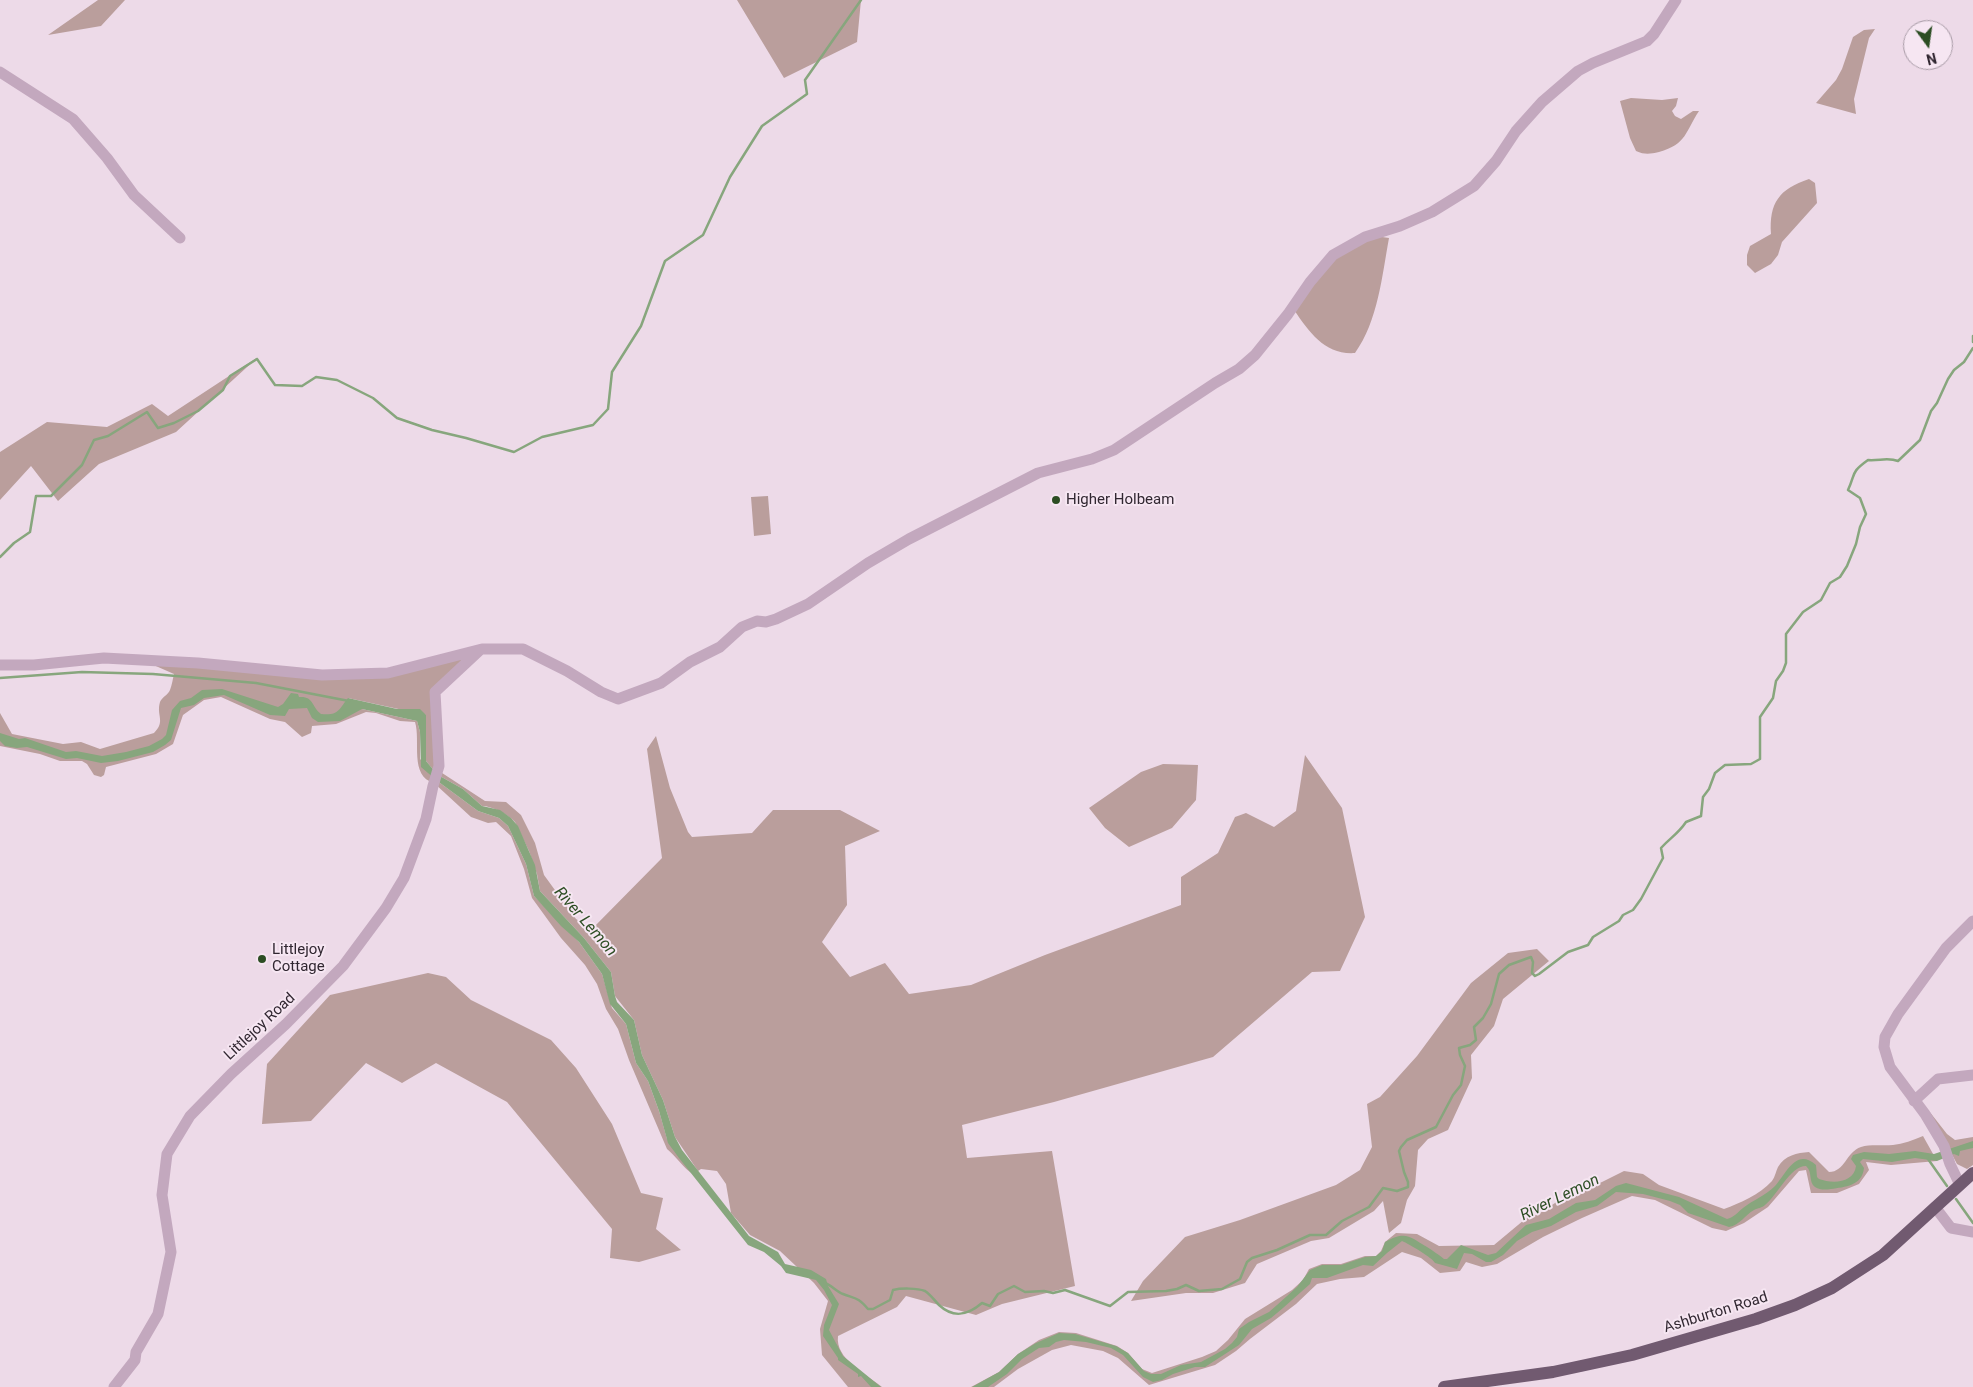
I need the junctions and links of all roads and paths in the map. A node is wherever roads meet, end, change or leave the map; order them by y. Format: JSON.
{"nodes":[{"id":1,"x":1676,"y":0,"type":"edge"},
{"id":2,"x":0,"y":72,"type":"edge"},
{"id":3,"x":180,"y":238,"type":"dead end"},
{"id":4,"x":482,"y":649,"type":"junction"},
{"id":5,"x":0,"y":665,"type":"edge"},
{"id":6,"x":1973,"y":920,"type":"edge"},
{"id":7,"x":1973,"y":1075,"type":"edge"},
{"id":8,"x":1914,"y":1101,"type":"junction"},
{"id":9,"x":1973,"y":1172,"type":"edge"},
{"id":10,"x":1960,"y":1185,"type":"junction"},
{"id":11,"x":1935,"y":1207,"type":"junction"},
{"id":12,"x":1973,"y":1232,"type":"edge"},
{"id":13,"x":114,"y":1387,"type":"edge"},
{"id":14,"x":1444,"y":1387,"type":"edge"}],
"edges":[{"from":1,"to":4,"type":"street"},
{"from":2,"to":3,"type":"street"},
{"from":4,"to":5,"type":"street"},
{"from":4,"to":13,"type":"street","name":"Littlejoy Road"},
{"from":6,"to":8,"type":"street"},
{"from":7,"to":8,"type":"street"},
{"from":8,"to":10,"type":"street"},
{"from":9,"to":10,"type":"main road","name":"Ashburton Road"},
{"from":10,"to":11,"type":"main road","name":"Ashburton Road"},
{"from":11,"to":12,"type":"street"},
{"from":11,"to":14,"type":"main road","name":"Ashburton Road"}]}
